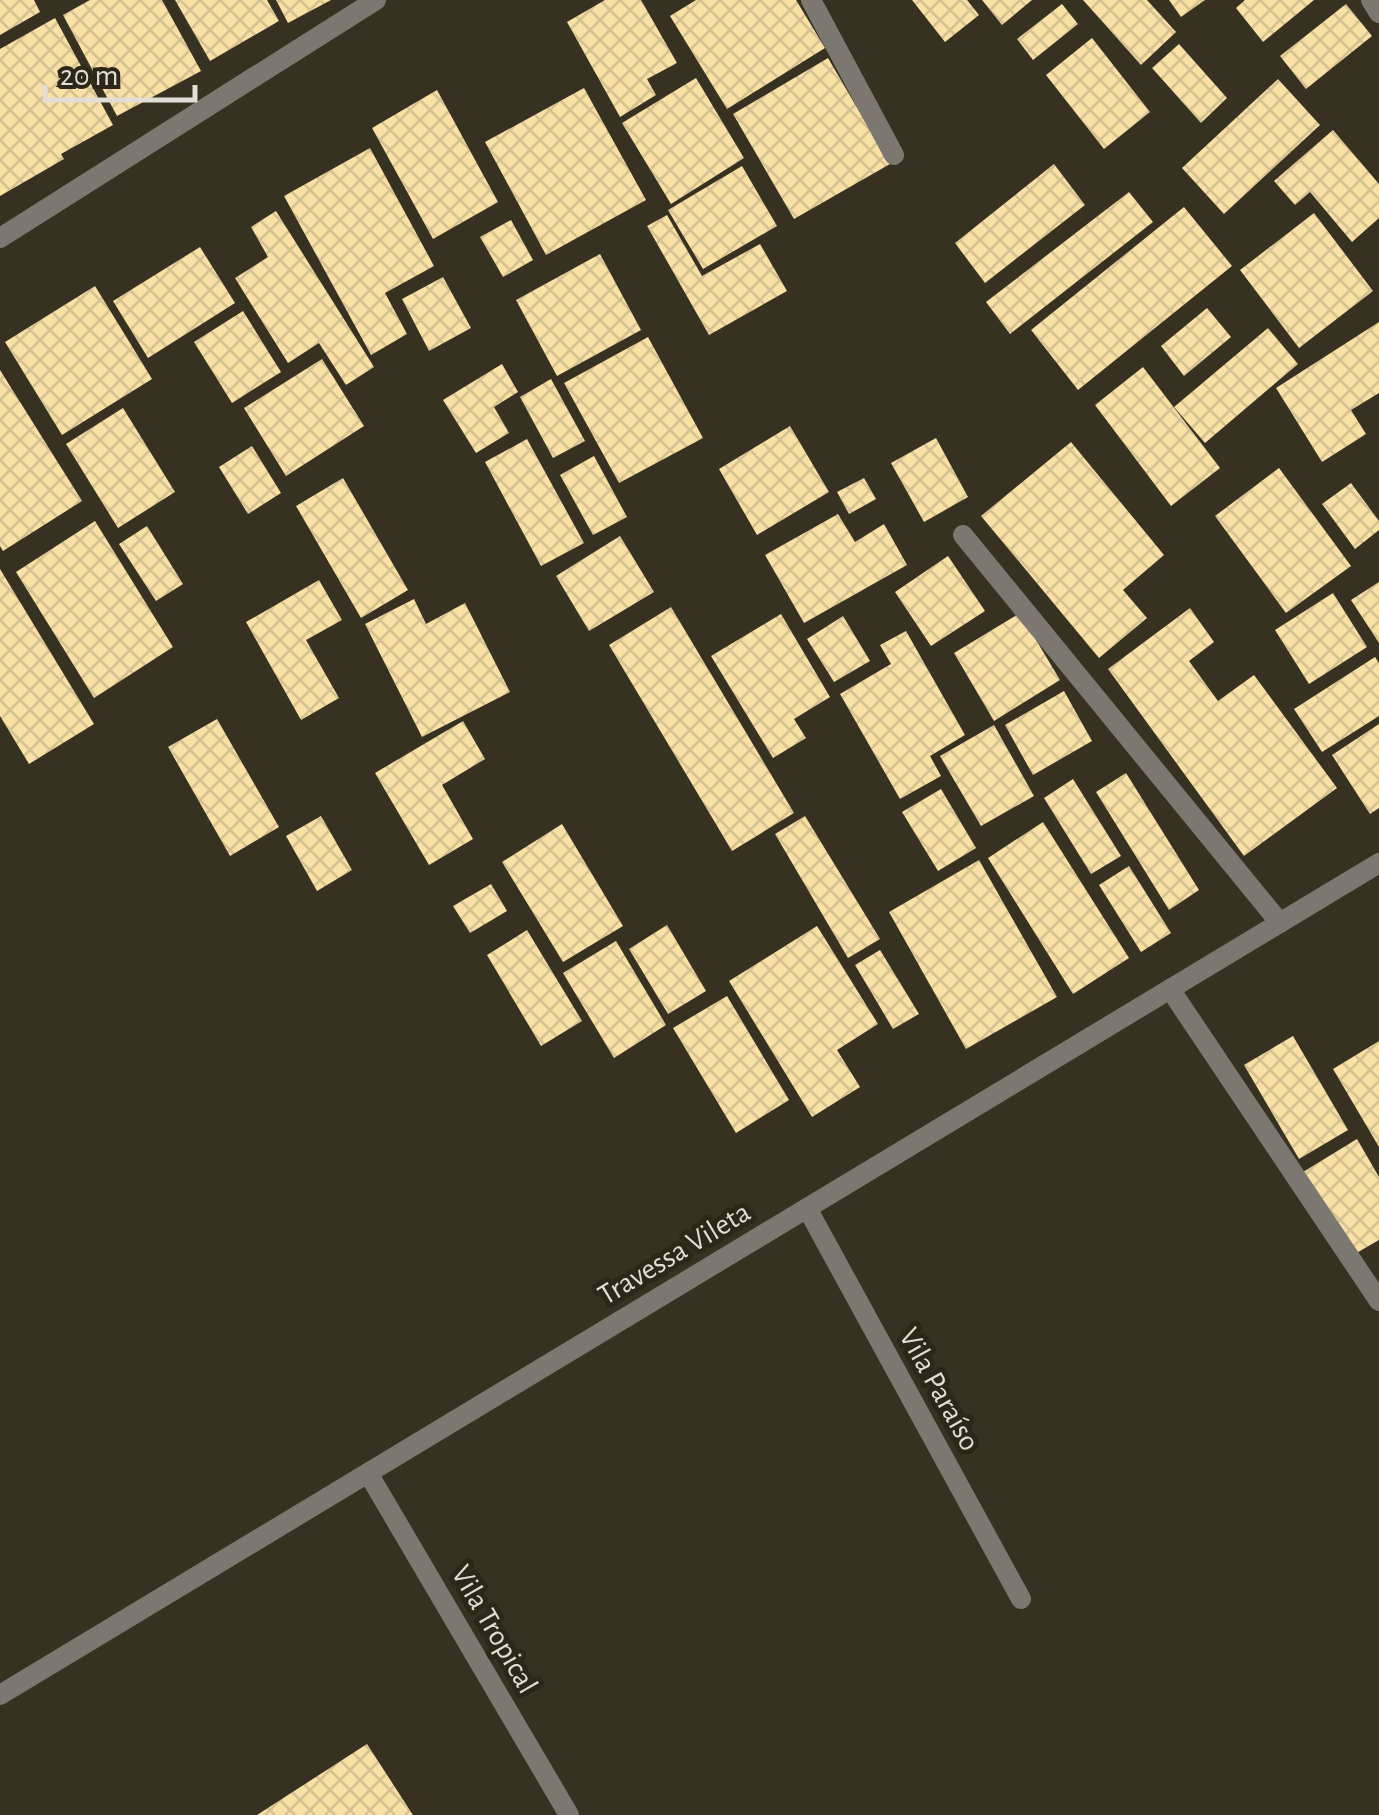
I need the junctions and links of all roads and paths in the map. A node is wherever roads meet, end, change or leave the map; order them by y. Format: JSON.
{"nodes":[{"id":1,"x":376,"y":0,"type":"edge"},
{"id":2,"x":811,"y":0,"type":"edge"},
{"id":3,"x":1371,"y":0,"type":"edge"},
{"id":4,"x":1379,"y":13,"type":"edge"},
{"id":5,"x":894,"y":155,"type":"dead end"},
{"id":6,"x":0,"y":238,"type":"edge"},
{"id":7,"x":963,"y":536,"type":"dead end"},
{"id":8,"x":1379,"y":863,"type":"edge"},
{"id":9,"x":1280,"y":922,"type":"junction"},
{"id":10,"x":1170,"y":989,"type":"junction"},
{"id":11,"x":807,"y":1208,"type":"junction"},
{"id":12,"x":1379,"y":1302,"type":"edge"},
{"id":13,"x":368,"y":1473,"type":"junction"},
{"id":14,"x":1021,"y":1598,"type":"dead end"},
{"id":15,"x":0,"y":1695,"type":"edge"},
{"id":16,"x":570,"y":1815,"type":"edge"}],
"edges":[{"from":1,"to":6,"type":"street"},
{"from":2,"to":5,"type":"street"},
{"from":3,"to":4,"type":"street"},
{"from":7,"to":9,"type":"street"},
{"from":8,"to":9,"type":"street","name":"Travessa Vileta"},
{"from":9,"to":10,"type":"street","name":"Travessa Vileta"},
{"from":10,"to":11,"type":"street","name":"Travessa Vileta"},
{"from":10,"to":12,"type":"street"},
{"from":11,"to":13,"type":"street","name":"Travessa Vileta"},
{"from":11,"to":14,"type":"street","name":"Vila Paraíso"},
{"from":13,"to":15,"type":"street","name":"Travessa Vileta"},
{"from":13,"to":16,"type":"street","name":"Vila Tropical"}]}
